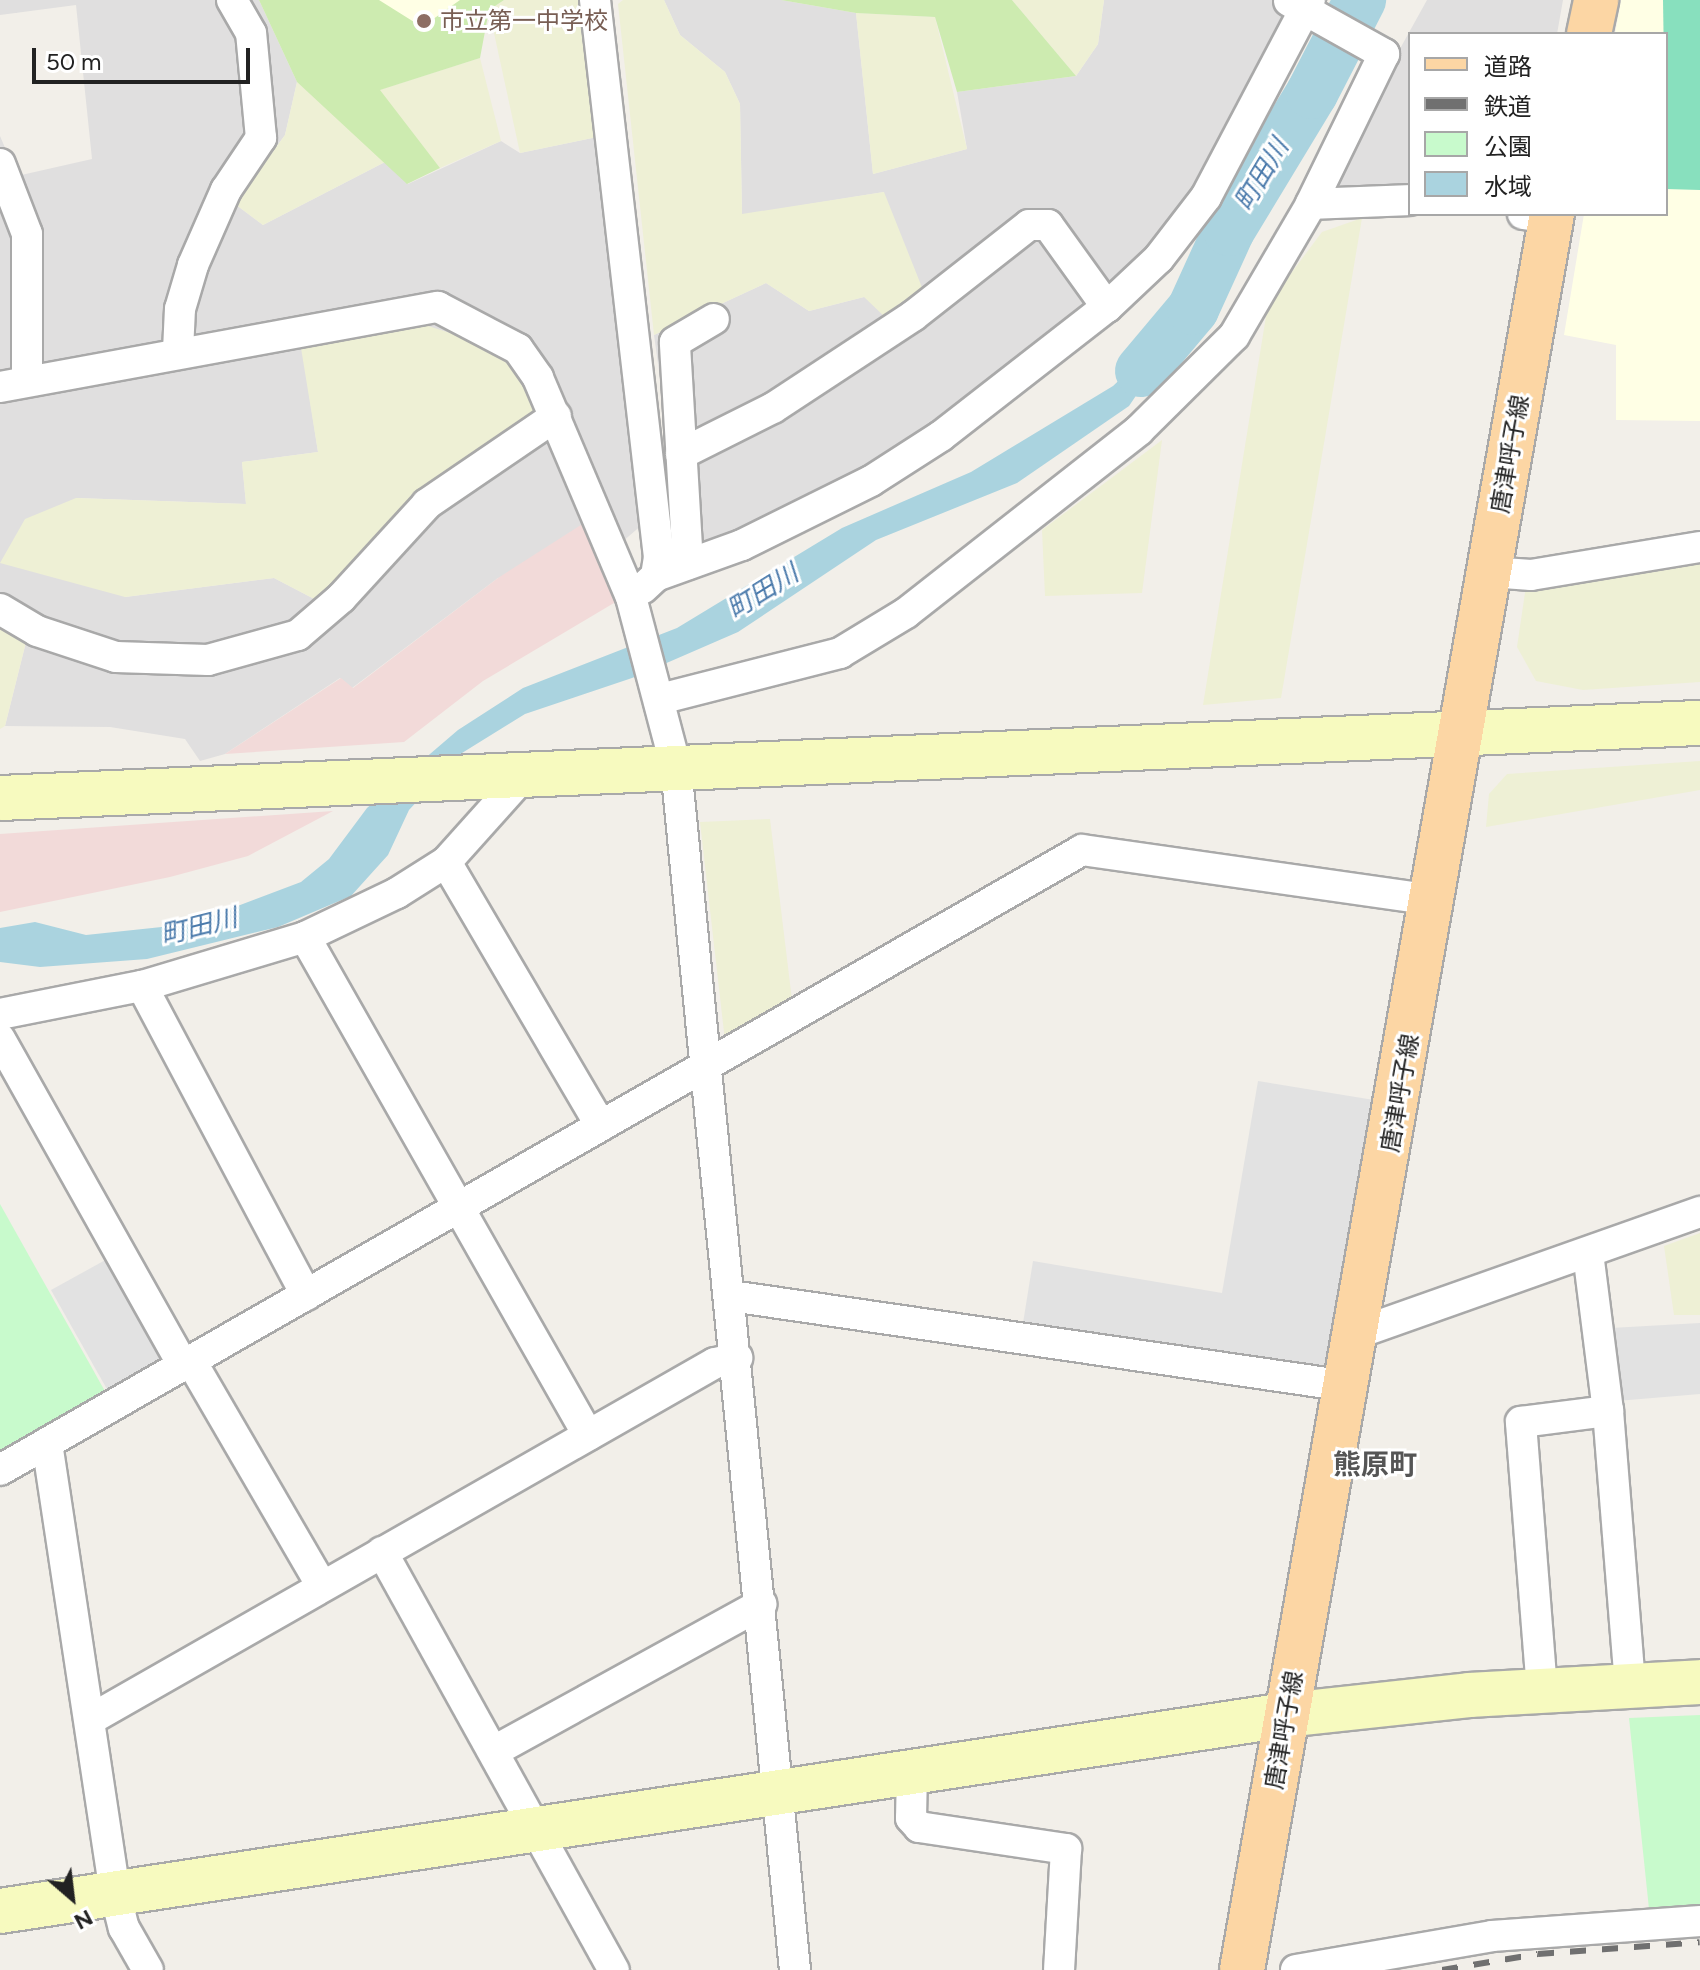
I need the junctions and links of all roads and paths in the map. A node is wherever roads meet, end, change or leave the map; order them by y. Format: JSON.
{"nodes":[{"id":1,"x":232,"y":0,"type":"edge"},
{"id":2,"x":595,"y":0,"type":"edge"},
{"id":3,"x":1596,"y":0,"type":"edge"},
{"id":4,"x":1301,"y":3,"type":"edge"},
{"id":5,"x":1589,"y":32,"type":"edge"},
{"id":6,"x":0,"y":164,"type":"edge"},
{"id":7,"x":1408,"y":200,"type":"edge"},
{"id":8,"x":1311,"y":204,"type":"junction"},
{"id":9,"x":1542,"y":216,"type":"edge"},
{"id":10,"x":1107,"y":307,"type":"junction"},
{"id":11,"x":714,"y":319,"type":"dead end"},
{"id":12,"x":178,"y":351,"type":"junction"},
{"id":13,"x":13,"y":383,"type":"edge"},
{"id":14,"x":556,"y":416,"type":"junction"},
{"id":15,"x":681,"y":454,"type":"junction"},
{"id":16,"x":1700,"y":547,"type":"edge"},
{"id":17,"x":688,"y":564,"type":"junction"},
{"id":18,"x":1490,"y":572,"type":"junction"},
{"id":19,"x":656,"y":576,"type":"junction"},
{"id":20,"x":631,"y":597,"type":"junction"},
{"id":21,"x":0,"y":609,"type":"edge"},
{"id":22,"x":660,"y":699,"type":"junction"},
{"id":23,"x":1700,"y":723,"type":"edge"},
{"id":24,"x":1462,"y":733,"type":"junction"},
{"id":25,"x":676,"y":767,"type":"junction"},
{"id":26,"x":515,"y":774,"type":"junction"},
{"id":27,"x":0,"y":798,"type":"edge"},
{"id":28,"x":446,"y":862,"type":"junction"},
{"id":29,"x":1433,"y":900,"type":"junction"},
{"id":30,"x":305,"y":937,"type":"junction"},
{"id":31,"x":142,"y":986,"type":"junction"},
{"id":32,"x":0,"y":1014,"type":"edge"},
{"id":33,"x":0,"y":1039,"type":"edge"},
{"id":34,"x":708,"y":1065,"type":"junction"},
{"id":35,"x":601,"y":1126,"type":"junction"},
{"id":36,"x":457,"y":1209,"type":"junction"},
{"id":37,"x":1700,"y":1212,"type":"edge"},
{"id":38,"x":1588,"y":1252,"type":"junction"},
{"id":39,"x":306,"y":1295,"type":"junction"},
{"id":40,"x":731,"y":1296,"type":"junction"},
{"id":41,"x":1358,"y":1333,"type":"junction"},
{"id":42,"x":737,"y":1358,"type":"junction"},
{"id":43,"x":187,"y":1363,"type":"junction"},
{"id":44,"x":1347,"y":1386,"type":"junction"},
{"id":45,"x":1608,"y":1411,"type":"junction"},
{"id":46,"x":588,"y":1435,"type":"junction"},
{"id":47,"x":47,"y":1443,"type":"junction"},
{"id":48,"x":0,"y":1470,"type":"edge"},
{"id":49,"x":382,"y":1552,"type":"junction"},
{"id":50,"x":322,"y":1586,"type":"junction"},
{"id":51,"x":762,"y":1604,"type":"junction"},
{"id":52,"x":1700,"y":1682,"type":"edge"},
{"id":53,"x":1630,"y":1686,"type":"junction"},
{"id":54,"x":1542,"y":1690,"type":"junction"},
{"id":55,"x":1286,"y":1715,"type":"junction"},
{"id":56,"x":91,"y":1719,"type":"junction"},
{"id":57,"x":496,"y":1750,"type":"junction"},
{"id":58,"x":912,"y":1771,"type":"junction"},
{"id":59,"x":781,"y":1793,"type":"junction"},
{"id":60,"x":537,"y":1830,"type":"junction"},
{"id":61,"x":115,"y":1893,"type":"junction"},
{"id":62,"x":0,"y":1911,"type":"edge"},
{"id":63,"x":1700,"y":1921,"type":"edge"},
{"id":64,"x":148,"y":1970,"type":"edge"},
{"id":65,"x":614,"y":1970,"type":"edge"},
{"id":66,"x":795,"y":1970,"type":"edge"},
{"id":67,"x":1059,"y":1970,"type":"edge"},
{"id":68,"x":1242,"y":1970,"type":"edge"},
{"id":69,"x":1296,"y":1970,"type":"edge"}],
"edges":[{"from":1,"to":12,"type":"street"},
{"from":2,"to":19,"type":"street"},
{"from":3,"to":5,"type":"main road"},
{"from":4,"to":8,"type":"street"},
{"from":4,"to":10,"type":"street"},
{"from":6,"to":13,"type":"street"},
{"from":7,"to":8,"type":"street"},
{"from":8,"to":22,"type":"street"},
{"from":9,"to":18,"type":"main road","name":"唐津呼子線"},
{"from":10,"to":15,"type":"street"},
{"from":10,"to":17,"type":"street"},
{"from":11,"to":15,"type":"street"},
{"from":12,"to":13,"type":"street"},
{"from":12,"to":14,"type":"street"},
{"from":14,"to":20,"type":"street"},
{"from":14,"to":21,"type":"street"},
{"from":15,"to":17,"type":"street"},
{"from":16,"to":18,"type":"street"},
{"from":17,"to":19,"type":"street"},
{"from":18,"to":24,"type":"main road","name":"唐津呼子線"},
{"from":19,"to":20,"type":"street"},
{"from":20,"to":22,"type":"street"},
{"from":22,"to":25,"type":"street"},
{"from":23,"to":24,"type":"street"},
{"from":24,"to":25,"type":"street"},
{"from":24,"to":29,"type":"main road","name":"唐津呼子線"},
{"from":25,"to":26,"type":"street"},
{"from":25,"to":34,"type":"street"},
{"from":26,"to":27,"type":"street"},
{"from":26,"to":28,"type":"street"},
{"from":28,"to":30,"type":"street"},
{"from":28,"to":35,"type":"street"},
{"from":29,"to":34,"type":"street"},
{"from":29,"to":41,"type":"main road","name":"唐津呼子線"},
{"from":30,"to":31,"type":"street"},
{"from":30,"to":36,"type":"street"},
{"from":31,"to":32,"type":"street"},
{"from":31,"to":39,"type":"street"},
{"from":33,"to":43,"type":"street"},
{"from":34,"to":35,"type":"street"},
{"from":34,"to":40,"type":"street"},
{"from":35,"to":36,"type":"street"},
{"from":36,"to":39,"type":"street"},
{"from":36,"to":46,"type":"street"},
{"from":37,"to":38,"type":"street"},
{"from":38,"to":41,"type":"street"},
{"from":38,"to":45,"type":"street"},
{"from":39,"to":43,"type":"street"},
{"from":40,"to":42,"type":"street"},
{"from":40,"to":44,"type":"street"},
{"from":41,"to":44,"type":"main road","name":"唐津呼子線"},
{"from":42,"to":46,"type":"street"},
{"from":42,"to":51,"type":"street"},
{"from":43,"to":47,"type":"street"},
{"from":43,"to":50,"type":"street"},
{"from":44,"to":55,"type":"main road","name":"唐津呼子線"},
{"from":45,"to":53,"type":"street"},
{"from":45,"to":54,"type":"street"},
{"from":46,"to":49,"type":"street"},
{"from":47,"to":48,"type":"street"},
{"from":47,"to":56,"type":"street"},
{"from":49,"to":50,"type":"street"},
{"from":49,"to":57,"type":"street"},
{"from":50,"to":56,"type":"street"},
{"from":51,"to":57,"type":"street"},
{"from":51,"to":59,"type":"street"},
{"from":52,"to":53,"type":"street"},
{"from":53,"to":54,"type":"street"},
{"from":54,"to":55,"type":"street"},
{"from":55,"to":58,"type":"street"},
{"from":55,"to":68,"type":"main road","name":"唐津呼子線"},
{"from":56,"to":61,"type":"street"},
{"from":57,"to":60,"type":"street"},
{"from":58,"to":59,"type":"street"},
{"from":58,"to":67,"type":"street"},
{"from":59,"to":60,"type":"street"},
{"from":59,"to":66,"type":"street"},
{"from":60,"to":61,"type":"street"},
{"from":60,"to":65,"type":"street"},
{"from":61,"to":62,"type":"street"},
{"from":61,"to":64,"type":"street"},
{"from":63,"to":69,"type":"street"}]}
